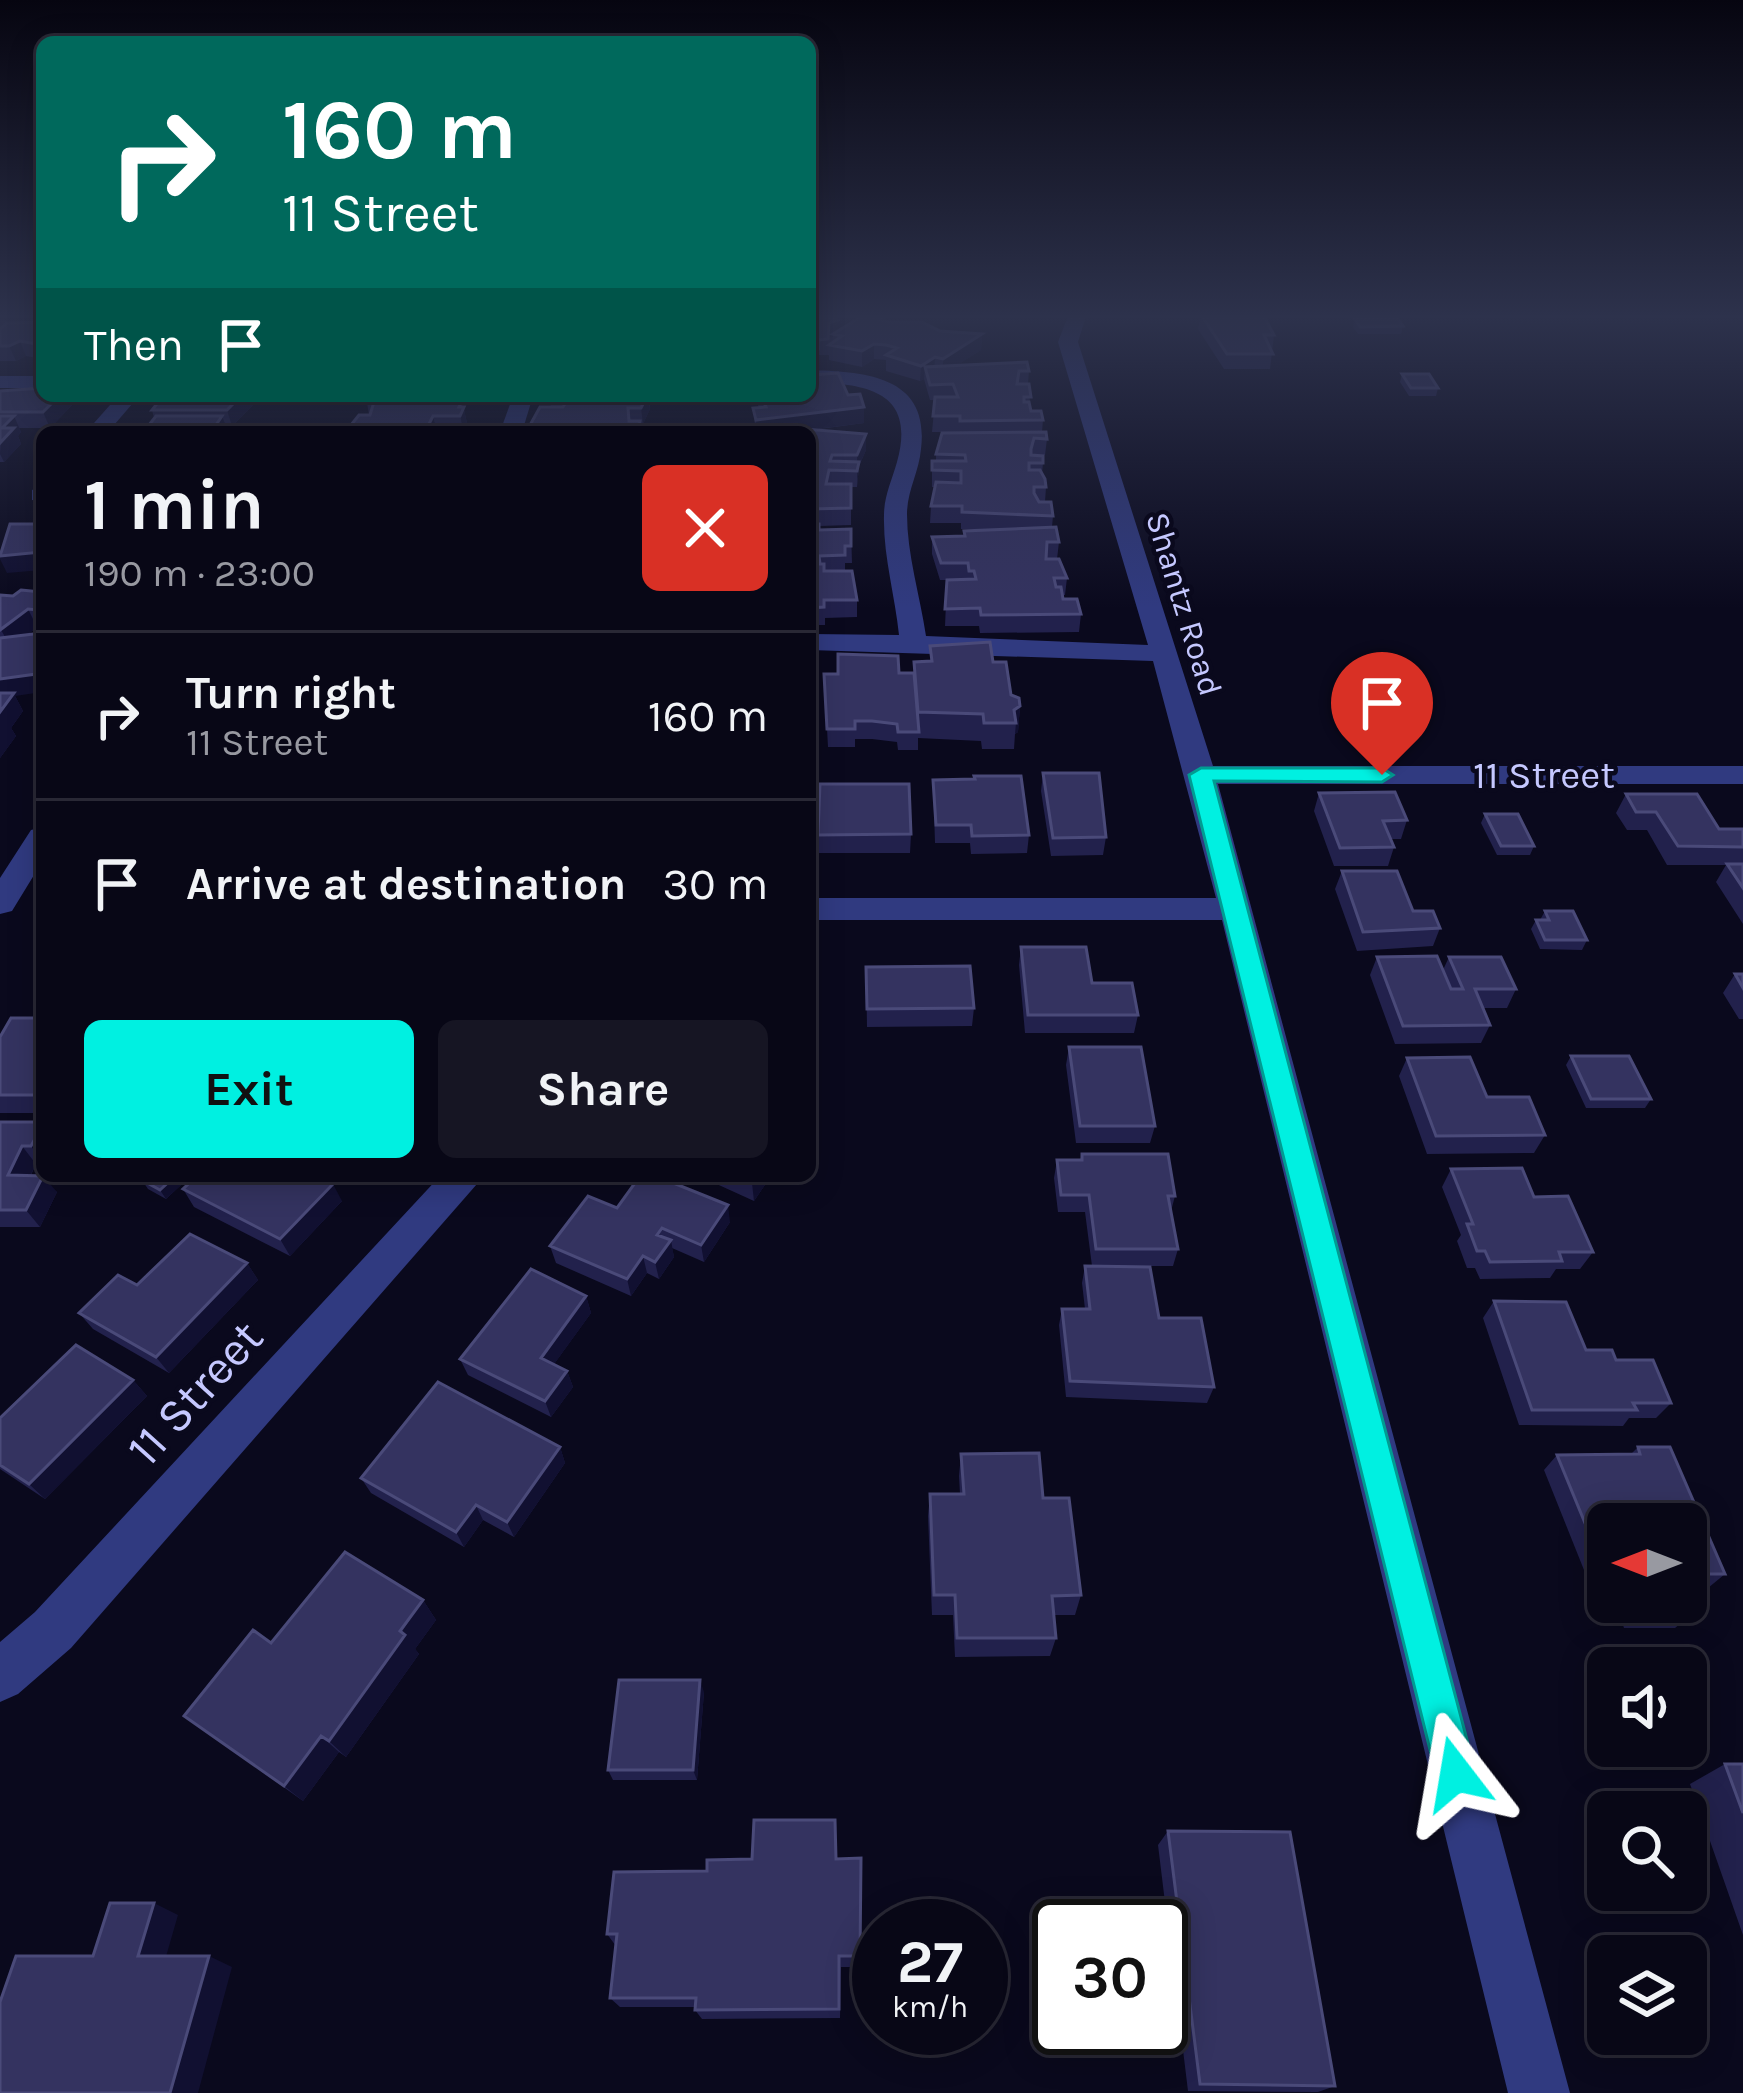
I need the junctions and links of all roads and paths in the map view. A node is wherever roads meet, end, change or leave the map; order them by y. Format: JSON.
{"nodes":[{"id":1,"x":904,"y":414,"type":"edge"},
{"id":2,"x":1091,"y":414,"type":"edge"},
{"id":3,"x":913,"y":640,"type":"junction"},
{"id":4,"x":816,"y":642,"type":"edge"},
{"id":5,"x":1167,"y":654,"type":"junction"},
{"id":6,"x":1201,"y":775,"type":"junction"},
{"id":7,"x":1743,"y":775,"type":"edge"},
{"id":8,"x":36,"y":850,"type":"edge"},
{"id":9,"x":19,"y":887,"type":"edge"},
{"id":10,"x":816,"y":909,"type":"edge"},
{"id":11,"x":1232,"y":909,"type":"junction"},
{"id":12,"x":459,"y":1182,"type":"edge"},
{"id":13,"x":0,"y":1676,"type":"edge"},
{"id":14,"x":1539,"y":2093,"type":"edge"}],
"edges":[{"from":1,"to":3,"type":"street"},
{"from":2,"to":5,"type":"street","name":"Shantz Road"},
{"from":3,"to":4,"type":"street"},
{"from":3,"to":5,"type":"street"},
{"from":5,"to":6,"type":"street","name":"Shantz Road"},
{"from":6,"to":7,"type":"street","name":"11 Street"},
{"from":6,"to":11,"type":"street","name":"Shantz Road"},
{"from":8,"to":9,"type":"street"},
{"from":10,"to":11,"type":"street"},
{"from":11,"to":14,"type":"street","name":"Shantz Road"},
{"from":12,"to":13,"type":"street","name":"11 Street"}]}
